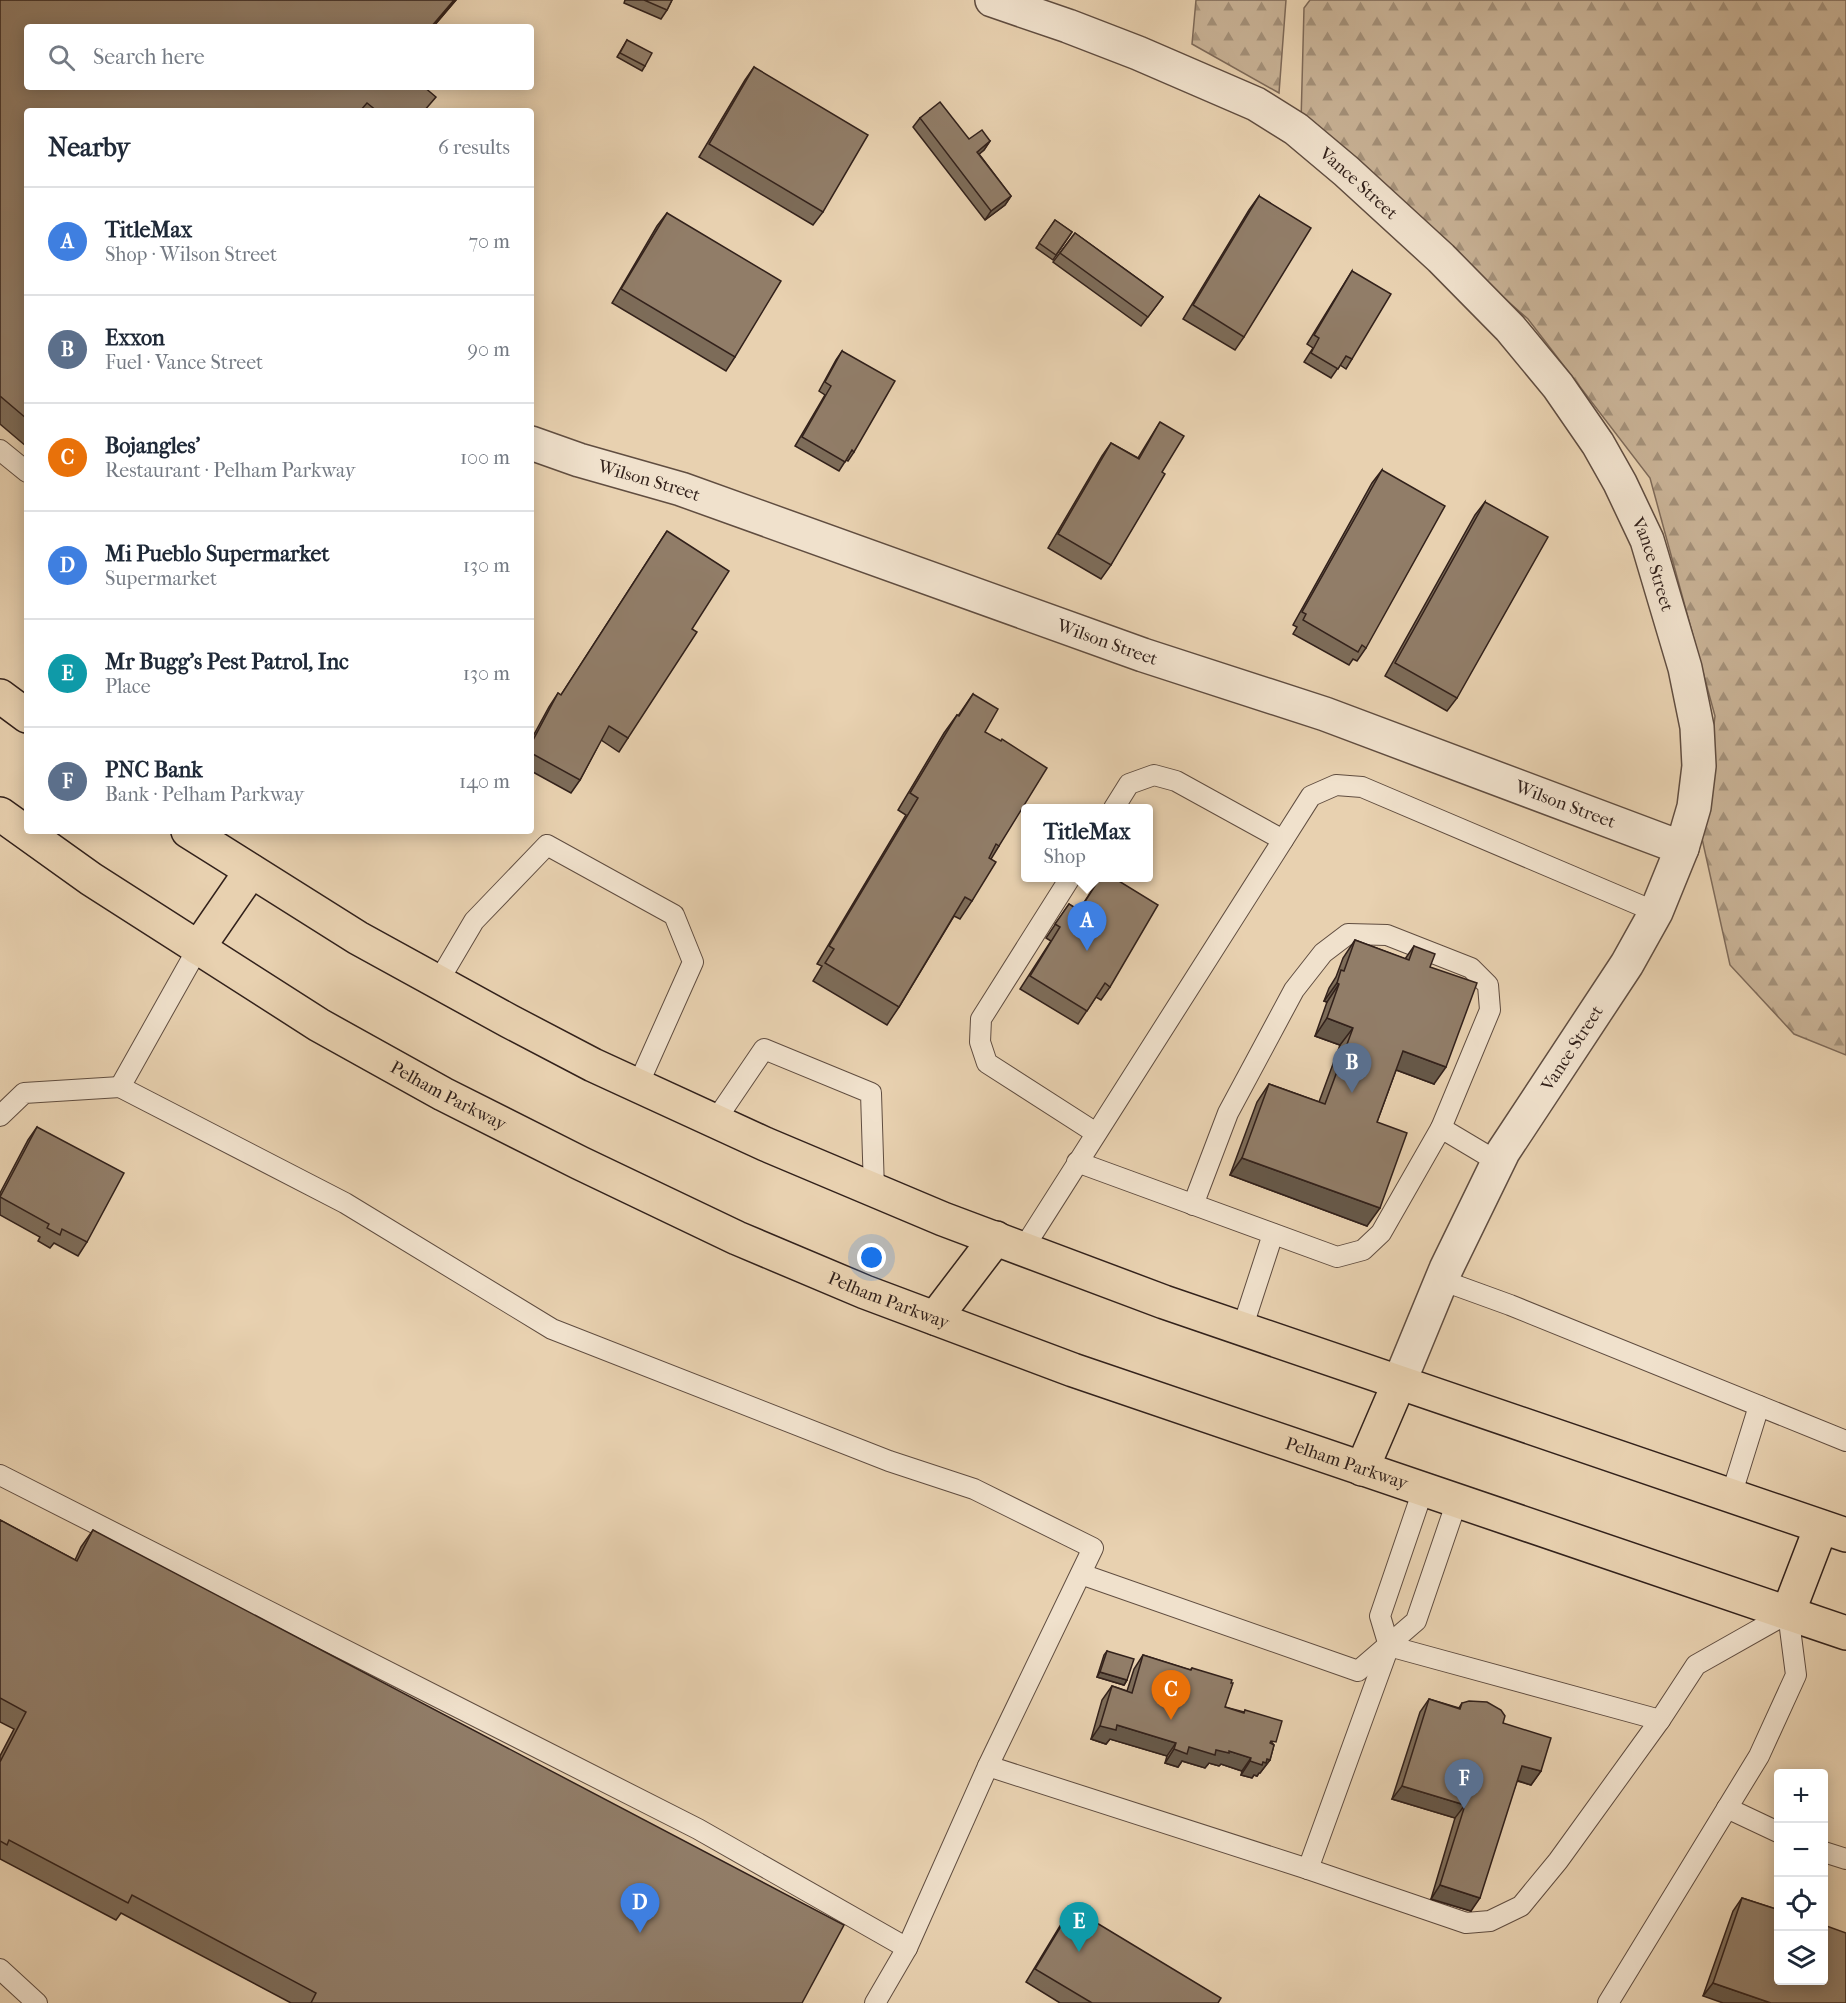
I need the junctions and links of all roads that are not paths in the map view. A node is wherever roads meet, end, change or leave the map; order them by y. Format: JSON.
{"nodes":[{"id":1,"x":992,"y":0,"type":"edge"},
{"id":2,"x":534,"y":444,"type":"edge"},
{"id":3,"x":0,"y":450,"type":"edge"},
{"id":4,"x":24,"y":470,"type":"edge"},
{"id":5,"x":0,"y":696,"type":"edge"},
{"id":6,"x":24,"y":714,"type":"edge"},
{"id":7,"x":1116,"y":804,"type":"edge"},
{"id":8,"x":0,"y":814,"type":"edge"},
{"id":9,"x":24,"y":831,"type":"edge"},
{"id":10,"x":28,"y":834,"type":"edge"},
{"id":11,"x":193,"y":834,"type":"edge"},
{"id":12,"x":1283,"y":840,"type":"junction"},
{"id":13,"x":1682,"y":848,"type":"junction"},
{"id":14,"x":251,"y":871,"type":"junction"},
{"id":15,"x":1067,"y":882,"type":"edge"},
{"id":16,"x":1656,"y":912,"type":"junction"},
{"id":17,"x":198,"y":948,"type":"junction"},
{"id":18,"x":438,"y":982,"type":"junction"},
{"id":19,"x":638,"y":1085,"type":"junction"},
{"id":20,"x":120,"y":1087,"type":"junction"},
{"id":21,"x":0,"y":1116,"type":"edge"},
{"id":22,"x":715,"y":1121,"type":"junction"},
{"id":23,"x":1441,"y":1128,"type":"junction"},
{"id":24,"x":1096,"y":1134,"type":"junction"},
{"id":25,"x":1077,"y":1162,"type":"junction"},
{"id":26,"x":1498,"y":1162,"type":"junction"},
{"id":27,"x":874,"y":1190,"type":"junction"},
{"id":28,"x":1193,"y":1204,"type":"junction"},
{"id":29,"x":1273,"y":1234,"type":"junction"},
{"id":30,"x":1009,"y":1244,"type":"junction"},
{"id":31,"x":1441,"y":1280,"type":"junction"},
{"id":32,"x":935,"y":1318,"type":"junction"},
{"id":33,"x":1242,"y":1329,"type":"junction"},
{"id":34,"x":1399,"y":1383,"type":"junction"},
{"id":35,"x":1759,"y":1406,"type":"junction"},
{"id":36,"x":1846,"y":1441,"type":"edge"},
{"id":37,"x":1362,"y":1469,"type":"junction"},
{"id":38,"x":0,"y":1475,"type":"edge"},
{"id":39,"x":1422,"y":1490,"type":"junction"},
{"id":40,"x":1731,"y":1496,"type":"junction"},
{"id":41,"x":1456,"y":1501,"type":"junction"},
{"id":42,"x":1833,"y":1531,"type":"edge"},
{"id":43,"x":1081,"y":1574,"type":"junction"},
{"id":44,"x":1788,"y":1613,"type":"junction"},
{"id":45,"x":1846,"y":1633,"type":"edge"},
{"id":46,"x":1389,"y":1646,"type":"junction"},
{"id":47,"x":1660,"y":1720,"type":"junction"},
{"id":48,"x":988,"y":1766,"type":"junction"},
{"id":49,"x":1727,"y":1808,"type":"junction"},
{"id":50,"x":1774,"y":1830,"type":"edge"},
{"id":51,"x":1828,"y":1853,"type":"edge"},
{"id":52,"x":1846,"y":1859,"type":"edge"},
{"id":53,"x":1308,"y":1869,"type":"junction"},
{"id":54,"x":907,"y":1948,"type":"junction"},
{"id":55,"x":0,"y":1969,"type":"edge"},
{"id":56,"x":37,"y":2003,"type":"edge"},
{"id":57,"x":875,"y":2003,"type":"edge"},
{"id":58,"x":1608,"y":2003,"type":"edge"}],
"edges":[{"from":1,"to":13,"type":"street","name":"Vance Street"},
{"from":2,"to":13,"type":"street","name":"Wilson Street"},
{"from":3,"to":4,"type":"lane"},
{"from":5,"to":6,"type":"main road"},
{"from":7,"to":12,"type":"lane"},
{"from":8,"to":9,"type":"main road","name":"Pelham Parkway"},
{"from":10,"to":17,"type":"main road","name":"Pelham Parkway"},
{"from":11,"to":14,"type":"main road"},
{"from":12,"to":16,"type":"lane"},
{"from":12,"to":24,"type":"lane"},
{"from":13,"to":16,"type":"street","name":"Vance Street"},
{"from":14,"to":17,"type":"main road"},
{"from":14,"to":18,"type":"main road"},
{"from":15,"to":24,"type":"lane"},
{"from":16,"to":26,"type":"street","name":"Vance Street"},
{"from":17,"to":20,"type":"lane"},
{"from":17,"to":32,"type":"main road","name":"Pelham Parkway"},
{"from":18,"to":19,"type":"main road"},
{"from":18,"to":19,"type":"lane"},
{"from":19,"to":22,"type":"main road"},
{"from":20,"to":21,"type":"lane"},
{"from":20,"to":43,"type":"lane"},
{"from":22,"to":27,"type":"main road"},
{"from":22,"to":27,"type":"lane"},
{"from":23,"to":26,"type":"lane"},
{"from":23,"to":28,"type":"lane"},
{"from":23,"to":29,"type":"lane"},
{"from":24,"to":25,"type":"lane"},
{"from":25,"to":28,"type":"lane"},
{"from":25,"to":30,"type":"lane"},
{"from":26,"to":31,"type":"street","name":"Vance Street"},
{"from":27,"to":30,"type":"main road"},
{"from":28,"to":29,"type":"lane"},
{"from":29,"to":33,"type":"lane"},
{"from":30,"to":32,"type":"main road"},
{"from":30,"to":33,"type":"main road"},
{"from":31,"to":34,"type":"street","name":"Vance Street"},
{"from":31,"to":35,"type":"lane"},
{"from":32,"to":37,"type":"main road","name":"Pelham Parkway"},
{"from":33,"to":34,"type":"main road"},
{"from":34,"to":37,"type":"main road"},
{"from":34,"to":40,"type":"main road"},
{"from":35,"to":36,"type":"lane"},
{"from":35,"to":40,"type":"lane"},
{"from":37,"to":39,"type":"main road","name":"Pelham Parkway"},
{"from":38,"to":54,"type":"lane"},
{"from":39,"to":41,"type":"main road","name":"Pelham Parkway"},
{"from":39,"to":46,"type":"lane"},
{"from":40,"to":42,"type":"main road"},
{"from":41,"to":44,"type":"main road","name":"Pelham Parkway"},
{"from":41,"to":46,"type":"lane"},
{"from":42,"to":44,"type":"main road"},
{"from":43,"to":46,"type":"lane"},
{"from":43,"to":48,"type":"lane"},
{"from":44,"to":45,"type":"main road","name":"Pelham Parkway"},
{"from":44,"to":47,"type":"lane"},
{"from":44,"to":49,"type":"lane"},
{"from":46,"to":47,"type":"lane"},
{"from":46,"to":53,"type":"lane"},
{"from":47,"to":53,"type":"lane"},
{"from":48,"to":53,"type":"lane"},
{"from":48,"to":54,"type":"lane"},
{"from":49,"to":50,"type":"lane"},
{"from":49,"to":58,"type":"lane"},
{"from":51,"to":52,"type":"lane"},
{"from":54,"to":57,"type":"lane"},
{"from":55,"to":56,"type":"lane"}]}
